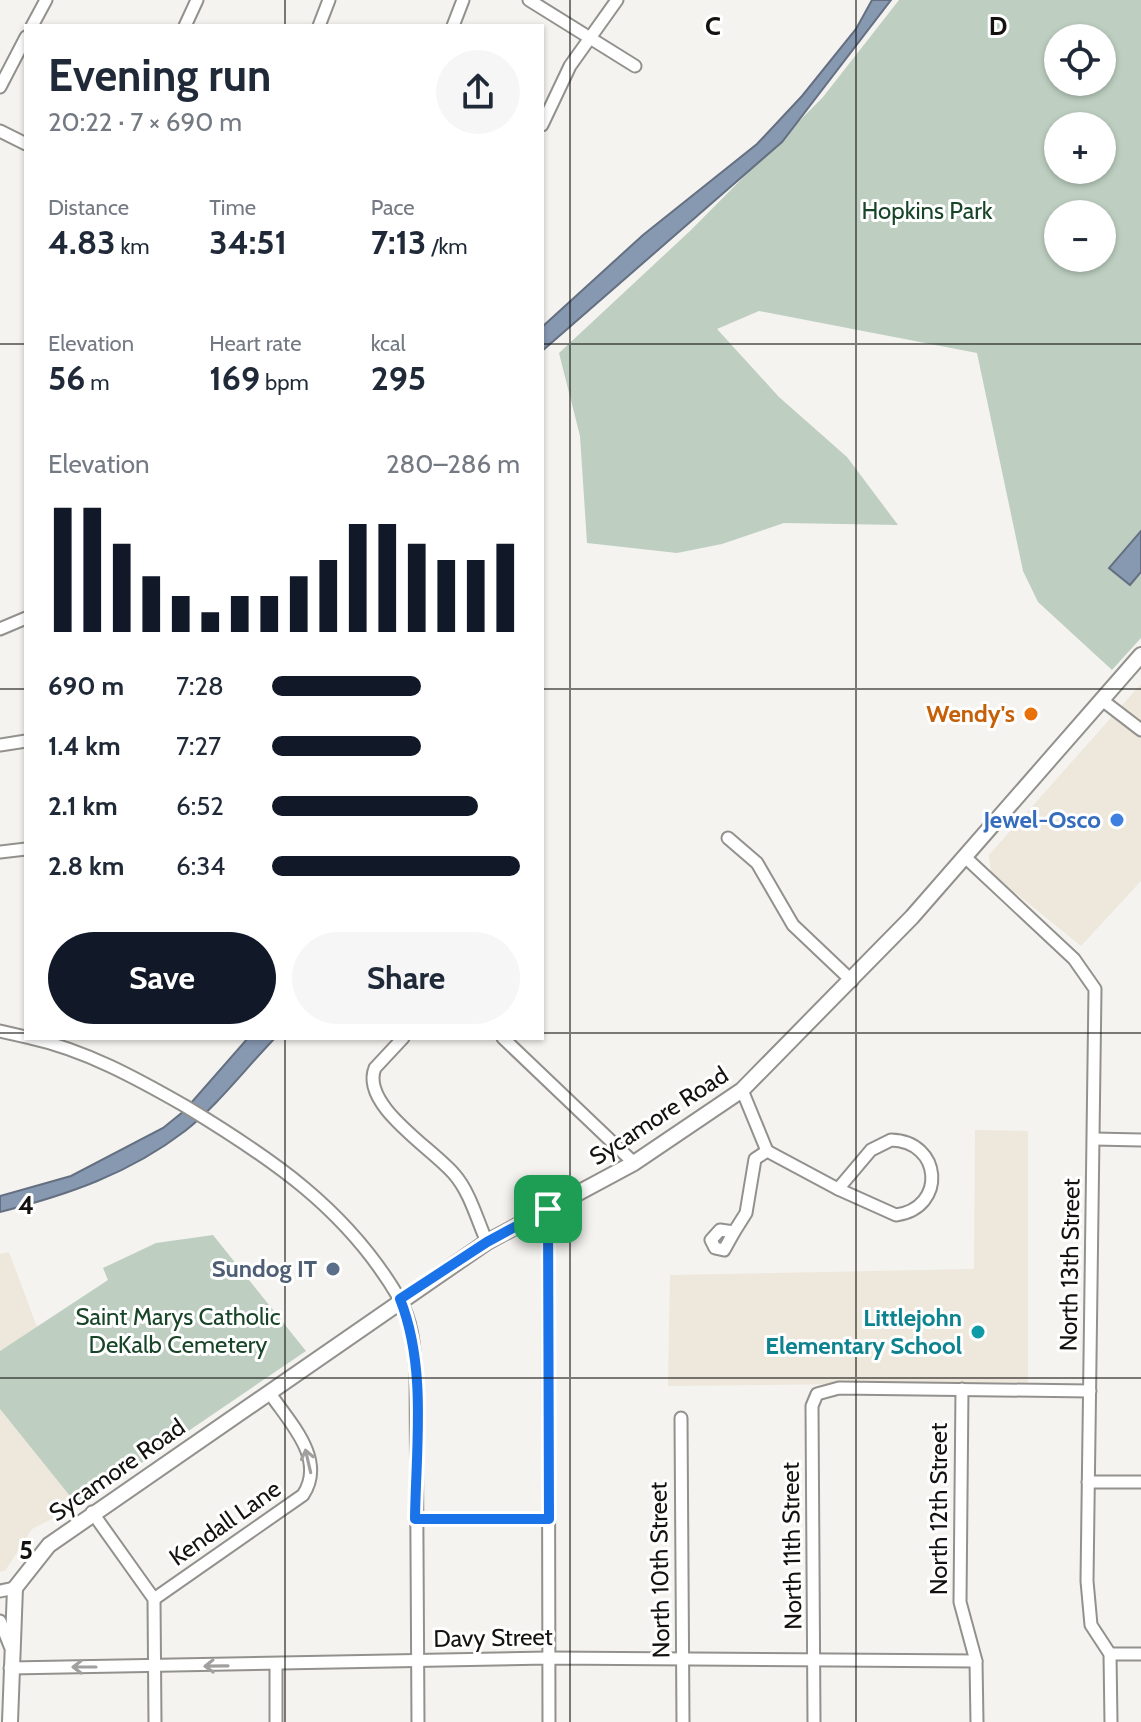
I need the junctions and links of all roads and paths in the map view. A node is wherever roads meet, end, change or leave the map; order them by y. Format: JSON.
{"nodes":[{"id":1,"x":46,"y":0,"type":"edge"},
{"id":2,"x":197,"y":0,"type":"edge"},
{"id":3,"x":329,"y":0,"type":"edge"},
{"id":4,"x":463,"y":0,"type":"edge"},
{"id":5,"x":529,"y":0,"type":"edge"},
{"id":6,"x":617,"y":0,"type":"edge"},
{"id":7,"x":33,"y":24,"type":"edge"},
{"id":8,"x":186,"y":24,"type":"edge"},
{"id":9,"x":320,"y":24,"type":"edge"},
{"id":10,"x":454,"y":24,"type":"edge"},
{"id":11,"x":588,"y":39,"type":"junction"},
{"id":12,"x":24,"y":41,"type":"edge"},
{"id":13,"x":635,"y":66,"type":"dead end"},
{"id":14,"x":0,"y":87,"type":"edge"},
{"id":15,"x":544,"y":121,"type":"edge"},
{"id":16,"x":0,"y":131,"type":"edge"},
{"id":17,"x":24,"y":143,"type":"edge"},
{"id":18,"x":24,"y":619,"type":"edge"},
{"id":19,"x":0,"y":629,"type":"edge"},
{"id":20,"x":1141,"y":655,"type":"edge"},
{"id":21,"x":1102,"y":700,"type":"junction"},
{"id":22,"x":1141,"y":730,"type":"edge"},
{"id":23,"x":24,"y":741,"type":"edge"},
{"id":24,"x":0,"y":745,"type":"edge"},
{"id":25,"x":728,"y":838,"type":"dead end"},
{"id":26,"x":24,"y":849,"type":"edge"},
{"id":27,"x":0,"y":852,"type":"edge"},
{"id":28,"x":965,"y":857,"type":"junction"},
{"id":29,"x":852,"y":981,"type":"junction"},
{"id":30,"x":0,"y":1031,"type":"edge"},
{"id":31,"x":24,"y":1037,"type":"edge"},
{"id":32,"x":34,"y":1040,"type":"edge"},
{"id":33,"x":401,"y":1040,"type":"edge"},
{"id":34,"x":505,"y":1040,"type":"edge"},
{"id":35,"x":742,"y":1090,"type":"junction"},
{"id":36,"x":1094,"y":1139,"type":"junction"},
{"id":37,"x":1141,"y":1140,"type":"edge"},
{"id":38,"x":767,"y":1151,"type":"junction"},
{"id":39,"x":634,"y":1163,"type":"junction"},
{"id":40,"x":838,"y":1189,"type":"junction"},
{"id":41,"x":548,"y":1209,"type":"junction"},
{"id":42,"x":734,"y":1232,"type":"dead end"},
{"id":43,"x":487,"y":1242,"type":"junction"},
{"id":44,"x":400,"y":1299,"type":"junction"},
{"id":45,"x":962,"y":1389,"type":"junction"},
{"id":46,"x":1090,"y":1391,"type":"junction"},
{"id":47,"x":269,"y":1392,"type":"junction"},
{"id":48,"x":681,"y":1418,"type":"dead end"},
{"id":49,"x":1088,"y":1482,"type":"junction"},
{"id":50,"x":1141,"y":1482,"type":"edge"},
{"id":51,"x":92,"y":1512,"type":"junction"},
{"id":52,"x":415,"y":1519,"type":"junction"},
{"id":53,"x":549,"y":1519,"type":"junction"},
{"id":54,"x":8,"y":1590,"type":"edge"},
{"id":55,"x":154,"y":1599,"type":"junction"},
{"id":56,"x":0,"y":1621,"type":"edge"},
{"id":57,"x":11,"y":1652,"type":"junction"},
{"id":58,"x":1110,"y":1654,"type":"junction"},
{"id":59,"x":1141,"y":1654,"type":"edge"},
{"id":60,"x":548,"y":1658,"type":"junction"},
{"id":61,"x":683,"y":1659,"type":"junction"},
{"id":62,"x":815,"y":1660,"type":"junction"},
{"id":63,"x":419,"y":1661,"type":"junction"},
{"id":64,"x":976,"y":1661,"type":"junction"},
{"id":65,"x":276,"y":1665,"type":"junction"},
{"id":66,"x":157,"y":1667,"type":"junction"},
{"id":67,"x":10,"y":1668,"type":"junction"},
{"id":68,"x":10,"y":1722,"type":"edge"},
{"id":69,"x":155,"y":1722,"type":"edge"},
{"id":70,"x":276,"y":1722,"type":"edge"},
{"id":71,"x":418,"y":1722,"type":"edge"},
{"id":72,"x":549,"y":1722,"type":"edge"},
{"id":73,"x":683,"y":1722,"type":"edge"},
{"id":74,"x":814,"y":1722,"type":"edge"},
{"id":75,"x":977,"y":1722,"type":"edge"},
{"id":76,"x":1111,"y":1722,"type":"edge"}],
"edges":[{"from":1,"to":7,"type":"street"},
{"from":2,"to":8,"type":"street"},
{"from":3,"to":9,"type":"street"},
{"from":4,"to":10,"type":"street"},
{"from":5,"to":11,"type":"street"},
{"from":6,"to":11,"type":"street"},
{"from":11,"to":13,"type":"street"},
{"from":11,"to":15,"type":"street"},
{"from":12,"to":14,"type":"street"},
{"from":16,"to":17,"type":"street"},
{"from":18,"to":19,"type":"street"},
{"from":20,"to":21,"type":"main road","name":"Sycamore Road"},
{"from":21,"to":22,"type":"street"},
{"from":21,"to":28,"type":"main road","name":"Sycamore Road"},
{"from":23,"to":24,"type":"street"},
{"from":25,"to":29,"type":"street"},
{"from":26,"to":27,"type":"street"},
{"from":28,"to":29,"type":"main road","name":"Sycamore Road"},
{"from":28,"to":36,"type":"street","name":"North 13th Street"},
{"from":29,"to":35,"type":"main road","name":"Sycamore Road"},
{"from":30,"to":31,"type":"street"},
{"from":32,"to":44,"type":"street"},
{"from":33,"to":43,"type":"street"},
{"from":34,"to":39,"type":"street"},
{"from":35,"to":38,"type":"street"},
{"from":35,"to":39,"type":"main road","name":"Sycamore Road"},
{"from":36,"to":37,"type":"street"},
{"from":36,"to":46,"type":"street","name":"North 13th Street"},
{"from":38,"to":40,"type":"street"},
{"from":38,"to":42,"type":"street"},
{"from":39,"to":41,"type":"main road","name":"Sycamore Road"},
{"from":40,"to":40,"type":"street"},
{"from":41,"to":43,"type":"main road","name":"Sycamore Road"},
{"from":41,"to":53,"type":"street"},
{"from":43,"to":44,"type":"main road","name":"Sycamore Road"},
{"from":44,"to":47,"type":"main road","name":"Sycamore Road"},
{"from":44,"to":52,"type":"street"},
{"from":45,"to":46,"type":"street"},
{"from":45,"to":62,"type":"street","name":"North 11th Street"},
{"from":45,"to":64,"type":"street","name":"North 12th Street"},
{"from":46,"to":49,"type":"street","name":"North 13th Street"},
{"from":47,"to":51,"type":"main road","name":"Sycamore Road"},
{"from":55,"to":47,"type":"street","name":"Kendall Lane","one_way":true},
{"from":48,"to":61,"type":"street","name":"North 10th Street"},
{"from":49,"to":50,"type":"street"},
{"from":49,"to":58,"type":"street","name":"North 13th Street"},
{"from":51,"to":54,"type":"main road","name":"Sycamore Road"},
{"from":51,"to":55,"type":"street"},
{"from":52,"to":53,"type":"street"},
{"from":52,"to":63,"type":"street"},
{"from":53,"to":60,"type":"street"},
{"from":54,"to":57,"type":"main road"},
{"from":55,"to":66,"type":"street"},
{"from":56,"to":57,"type":"street"},
{"from":57,"to":67,"type":"main road"},
{"from":58,"to":59,"type":"street"},
{"from":58,"to":76,"type":"street","name":"North 13th Street"},
{"from":60,"to":61,"type":"street","name":"Davy Street"},
{"from":60,"to":63,"type":"street","name":"Davy Street"},
{"from":60,"to":72,"type":"street"},
{"from":61,"to":62,"type":"street","name":"Davy Street"},
{"from":61,"to":73,"type":"street","name":"North 10th Street"},
{"from":62,"to":64,"type":"street","name":"Davy Street"},
{"from":62,"to":74,"type":"street","name":"North 11th Street"},
{"from":63,"to":65,"type":"street","name":"Davy Street"},
{"from":63,"to":71,"type":"street"},
{"from":64,"to":75,"type":"street","name":"North 12th Street"},
{"from":65,"to":66,"type":"street","name":"Davy Street","one_way":true},
{"from":65,"to":70,"type":"street"},
{"from":66,"to":67,"type":"street","name":"Davy Street","one_way":true},
{"from":66,"to":69,"type":"street"},
{"from":67,"to":68,"type":"main road"}]}
